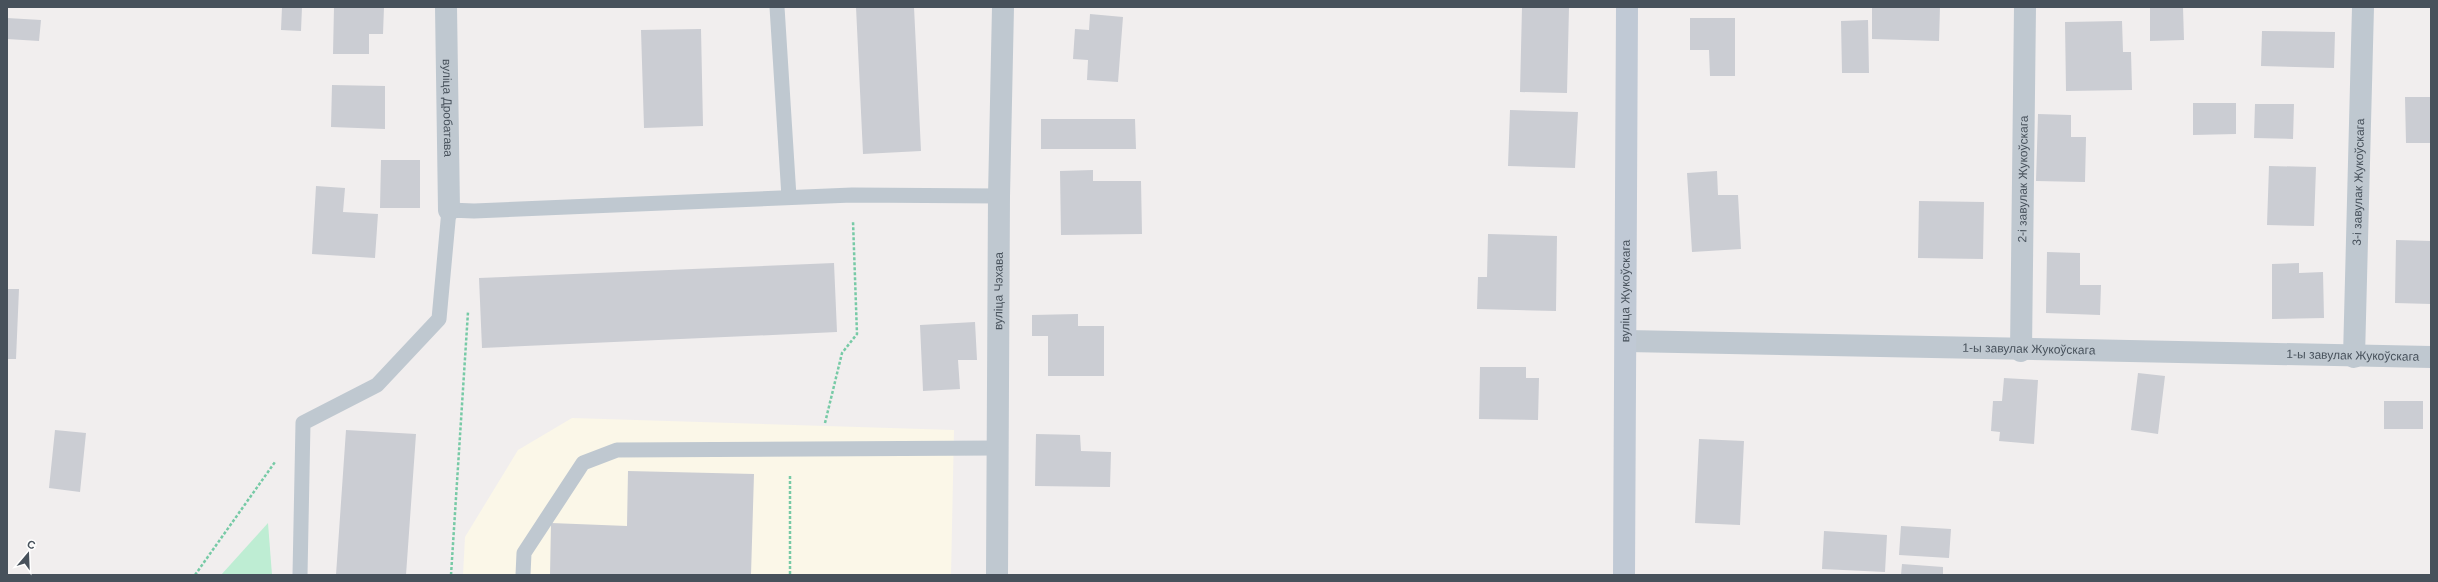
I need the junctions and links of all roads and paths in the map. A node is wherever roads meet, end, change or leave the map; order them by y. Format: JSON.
{"nodes":[{"id":1,"x":446,"y":7,"type":"edge"},
{"id":2,"x":778,"y":7,"type":"edge"},
{"id":3,"x":1003,"y":7,"type":"edge"},
{"id":4,"x":1627,"y":7,"type":"edge"},
{"id":5,"x":2025,"y":7,"type":"edge"},
{"id":6,"x":2363,"y":7,"type":"edge"},
{"id":7,"x":852,"y":195,"type":"junction"},
{"id":8,"x":999,"y":196,"type":"junction"},
{"id":9,"x":789,"y":197,"type":"junction"},
{"id":10,"x":449,"y":210,"type":"junction"},
{"id":11,"x":468,"y":306,"type":"dead end"},
{"id":12,"x":1627,"y":341,"type":"junction"},
{"id":13,"x":2021,"y":351,"type":"junction"},
{"id":14,"x":2354,"y":357,"type":"junction"},
{"id":15,"x":2431,"y":357,"type":"edge"},
{"id":16,"x":996,"y":448,"type":"junction"},
{"id":17,"x":789,"y":450,"type":"junction"},
{"id":18,"x":276,"y":462,"type":"dead end"},
{"id":19,"x":194,"y":575,"type":"edge"},
{"id":20,"x":300,"y":575,"type":"edge"},
{"id":21,"x":451,"y":575,"type":"edge"},
{"id":22,"x":523,"y":575,"type":"edge"},
{"id":23,"x":790,"y":575,"type":"edge"},
{"id":24,"x":997,"y":575,"type":"edge"},
{"id":25,"x":1624,"y":575,"type":"edge"}],
"edges":[{"from":1,"to":10,"type":"street","name":"вуліца Дробатава"},
{"from":2,"to":9,"type":"lane"},
{"from":3,"to":8,"type":"street","name":"вуліца Чэхава"},
{"from":4,"to":12,"type":"street","name":"вуліца Жукоўскага"},
{"from":5,"to":13,"type":"street","name":"2-і завулак Жукоўскага"},
{"from":6,"to":14,"type":"street","name":"3-і завулак Жукоўскага"},
{"from":7,"to":8,"type":"lane"},
{"from":7,"to":9,"type":"lane"},
{"from":7,"to":17,"type":"path"},
{"from":8,"to":16,"type":"street","name":"вуліца Чэхава"},
{"from":9,"to":10,"type":"lane"},
{"from":10,"to":20,"type":"lane"},
{"from":11,"to":21,"type":"path"},
{"from":12,"to":13,"type":"street","name":"1-ы завулак Жукоўскага"},
{"from":12,"to":25,"type":"street","name":"вуліца Жукоўскага"},
{"from":13,"to":14,"type":"street","name":"1-ы завулак Жукоўскага"},
{"from":14,"to":15,"type":"street","name":"1-ы завулак Жукоўскага"},
{"from":16,"to":17,"type":"lane"},
{"from":16,"to":24,"type":"street","name":"вуліца Чэхава"},
{"from":17,"to":22,"type":"lane"},
{"from":17,"to":23,"type":"path"},
{"from":18,"to":19,"type":"path"}]}
